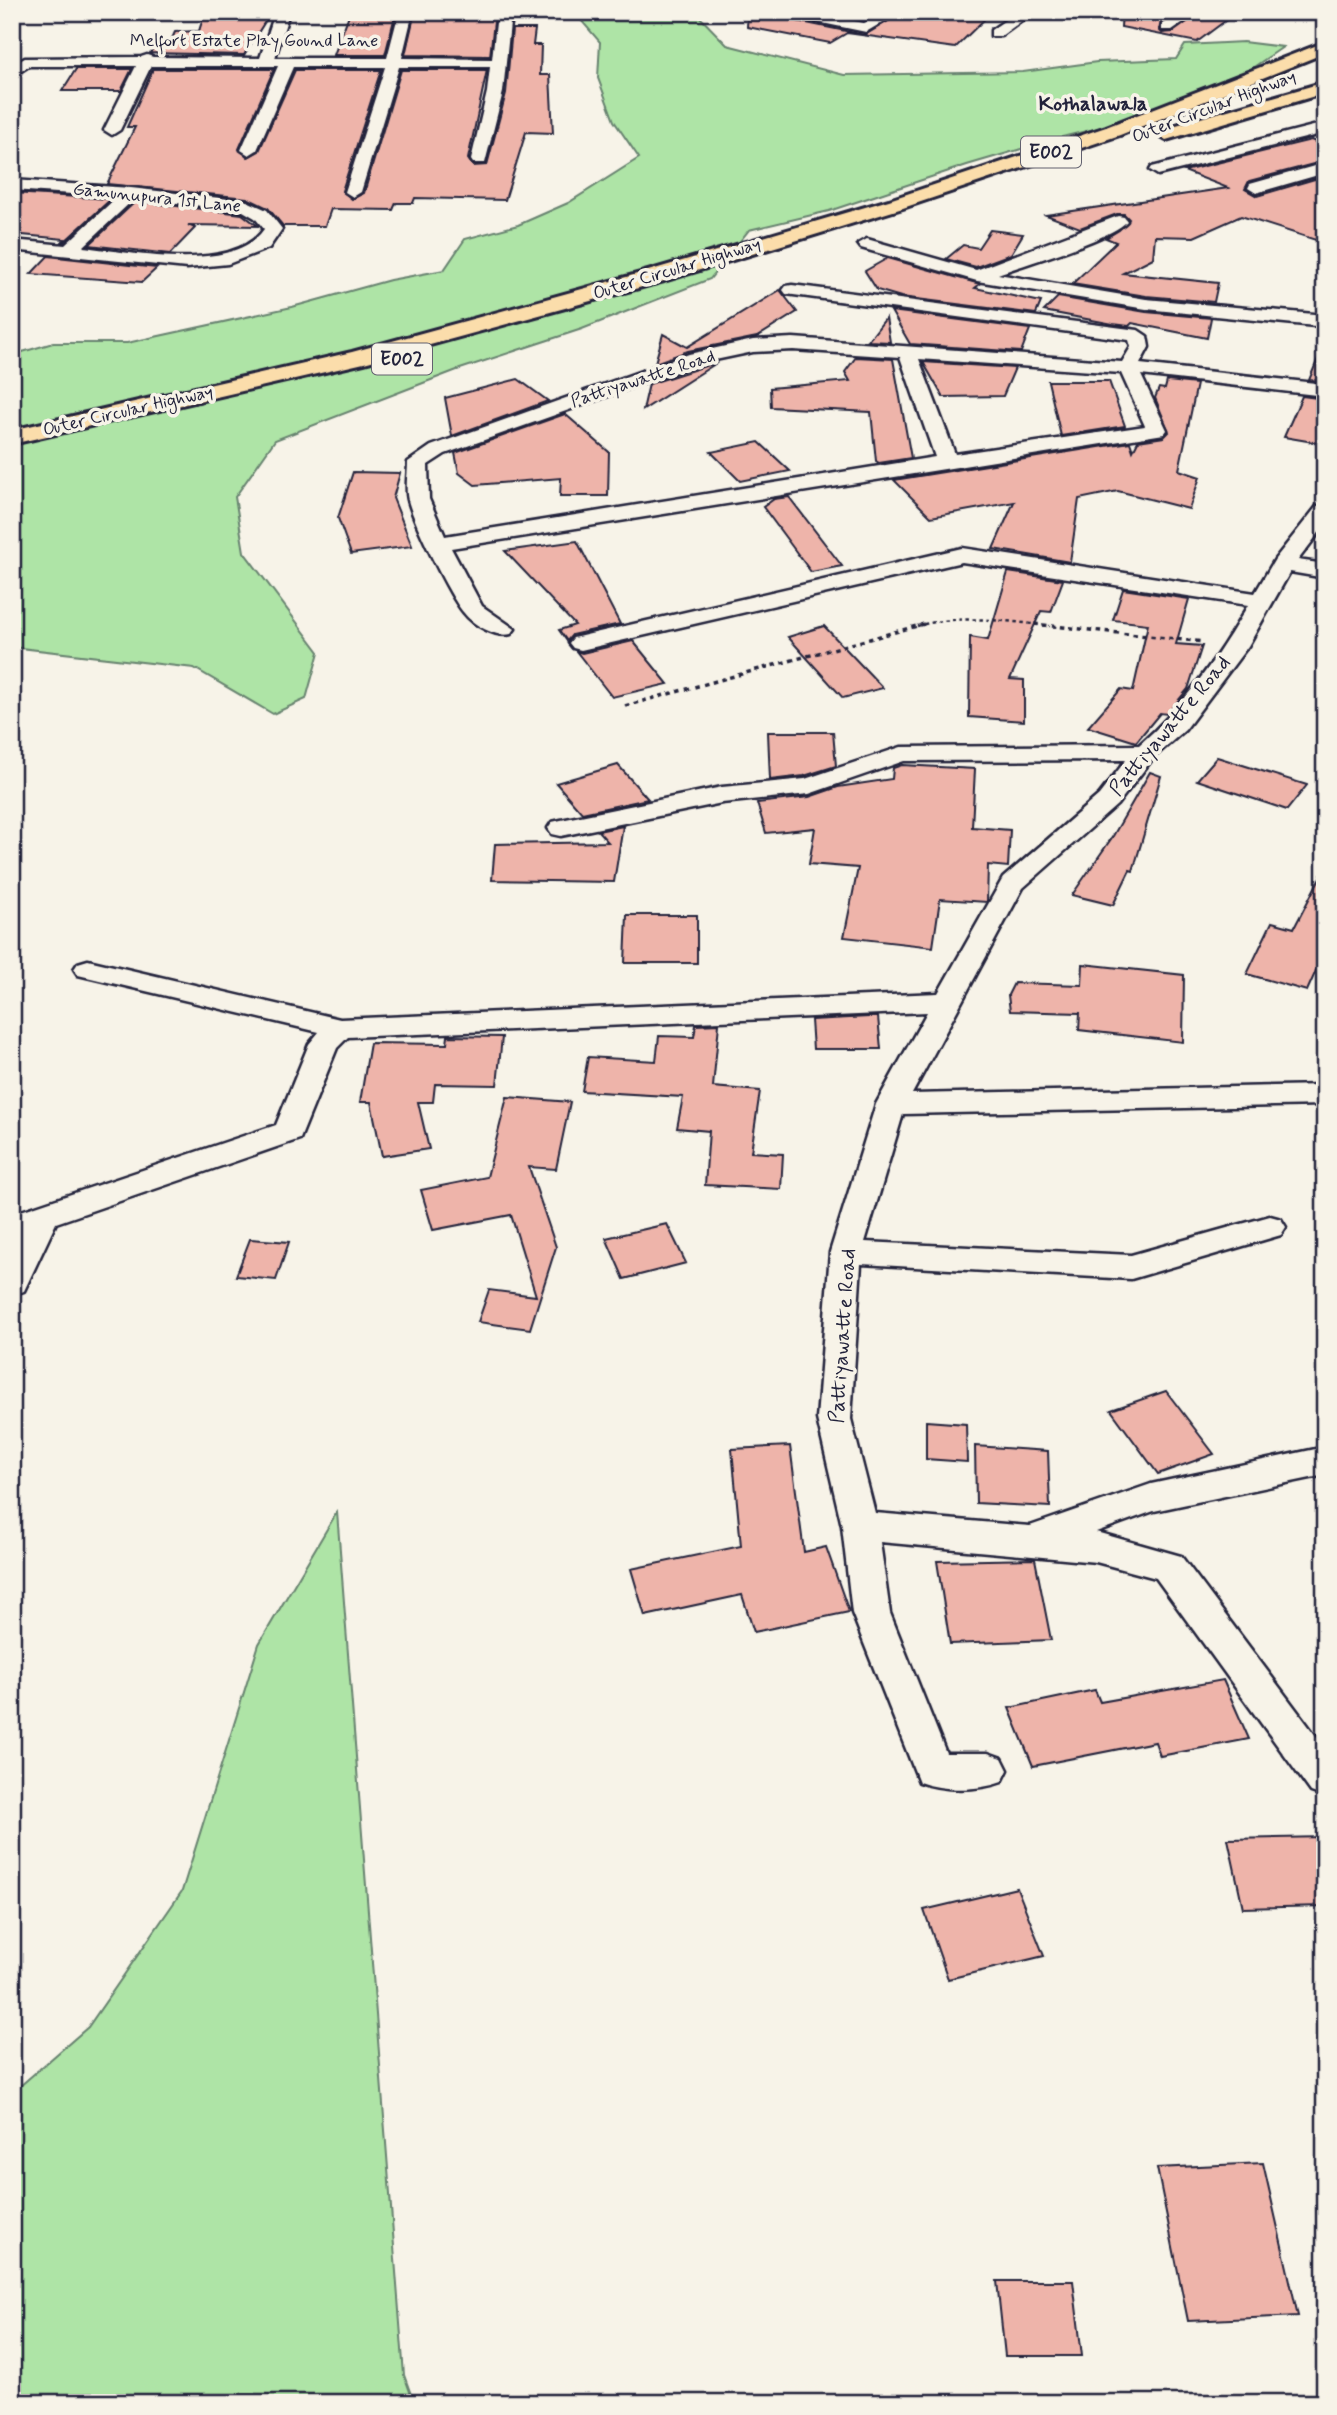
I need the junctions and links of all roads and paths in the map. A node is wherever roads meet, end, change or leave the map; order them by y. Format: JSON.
{"nodes":[{"id":1,"x":406,"y":12,"type":"edge"},
{"id":2,"x":788,"y":12,"type":"edge"},
{"id":3,"x":893,"y":12,"type":"edge"},
{"id":4,"x":1027,"y":12,"type":"edge"},
{"id":5,"x":1191,"y":12,"type":"edge"},
{"id":6,"x":281,"y":16,"type":"dead end"},
{"id":7,"x":503,"y":23,"type":"dead end"},
{"id":8,"x":1167,"y":27,"type":"dead end"},
{"id":9,"x":996,"y":33,"type":"dead end"},
{"id":10,"x":1307,"y":33,"type":"dead end"},
{"id":11,"x":1325,"y":47,"type":"edge"},
{"id":12,"x":147,"y":59,"type":"junction"},
{"id":13,"x":267,"y":61,"type":"junction"},
{"id":14,"x":288,"y":61,"type":"junction"},
{"id":15,"x":392,"y":61,"type":"junction"},
{"id":16,"x":499,"y":63,"type":"junction"},
{"id":17,"x":1325,"y":64,"type":"edge"},
{"id":18,"x":12,"y":73,"type":"edge"},
{"id":19,"x":1325,"y":87,"type":"edge"},
{"id":20,"x":1325,"y":128,"type":"edge"},
{"id":21,"x":111,"y":130,"type":"dead end"},
{"id":22,"x":248,"y":150,"type":"dead end"},
{"id":23,"x":1212,"y":158,"type":"junction"},
{"id":24,"x":479,"y":160,"type":"dead end"},
{"id":25,"x":1065,"y":164,"type":"junction"},
{"id":26,"x":1325,"y":168,"type":"edge"},
{"id":27,"x":1158,"y":170,"type":"dead end"},
{"id":28,"x":12,"y":185,"type":"edge"},
{"id":29,"x":352,"y":192,"type":"dead end"},
{"id":30,"x":131,"y":193,"type":"junction"},
{"id":31,"x":896,"y":204,"type":"junction"},
{"id":32,"x":1118,"y":221,"type":"dead end"},
{"id":33,"x":867,"y":244,"type":"dead end"},
{"id":34,"x":780,"y":245,"type":"junction"},
{"id":35,"x":12,"y":246,"type":"edge"},
{"id":36,"x":69,"y":251,"type":"junction"},
{"id":37,"x":977,"y":276,"type":"junction"},
{"id":38,"x":792,"y":289,"type":"dead end"},
{"id":39,"x":1325,"y":321,"type":"edge"},
{"id":40,"x":908,"y":354,"type":"junction"},
{"id":41,"x":1128,"y":368,"type":"junction"},
{"id":42,"x":1325,"y":390,"type":"edge"},
{"id":43,"x":12,"y":437,"type":"edge"},
{"id":44,"x":12,"y":454,"type":"edge"},
{"id":45,"x":947,"y":461,"type":"junction"},
{"id":46,"x":1325,"y":511,"type":"edge"},
{"id":47,"x":438,"y":544,"type":"junction"},
{"id":48,"x":1283,"y":564,"type":"junction"},
{"id":49,"x":1325,"y":571,"type":"edge"},
{"id":50,"x":1264,"y":601,"type":"junction"},
{"id":51,"x":503,"y":629,"type":"dead end"},
{"id":52,"x":581,"y":643,"type":"dead end"},
{"id":53,"x":1236,"y":646,"type":"junction"},
{"id":54,"x":625,"y":706,"type":"dead end"},
{"id":55,"x":1145,"y":752,"type":"junction"},
{"id":56,"x":561,"y":828,"type":"dead end"},
{"id":57,"x":88,"y":969,"type":"dead end"},
{"id":58,"x":947,"y":1002,"type":"junction"},
{"id":59,"x":340,"y":1028,"type":"junction"},
{"id":60,"x":1325,"y":1095,"type":"edge"},
{"id":61,"x":891,"y":1104,"type":"junction"},
{"id":62,"x":44,"y":1215,"type":"junction"},
{"id":63,"x":12,"y":1226,"type":"edge"},
{"id":64,"x":1270,"y":1227,"type":"dead end"},
{"id":65,"x":846,"y":1252,"type":"junction"},
{"id":66,"x":12,"y":1283,"type":"edge"},
{"id":67,"x":1325,"y":1461,"type":"edge"},
{"id":68,"x":860,"y":1526,"type":"junction"},
{"id":69,"x":1027,"y":1542,"type":"junction"},
{"id":70,"x":988,"y":1770,"type":"dead end"},
{"id":71,"x":1325,"y":1780,"type":"edge"}],
"edges":[{"from":1,"to":15,"type":"street"},
{"from":2,"to":3,"type":"street"},
{"from":4,"to":9,"type":"street"},
{"from":5,"to":8,"type":"street"},
{"from":6,"to":13,"type":"street"},
{"from":7,"to":16,"type":"street"},
{"from":10,"to":31,"type":"highway"},
{"from":11,"to":31,"type":"highway","name":"Outer Circular Highway","number":"E002"},
{"from":12,"to":13,"type":"street","name":"Melfort Estate Play Gound Lane"},
{"from":12,"to":18,"type":"street","name":"Melfort Estate Play Gound Lane"},
{"from":12,"to":21,"type":"street"},
{"from":13,"to":14,"type":"street","name":"Melfort Estate Play Gound Lane"},
{"from":14,"to":15,"type":"street","name":"Melfort Estate Play Gound Lane"},
{"from":14,"to":22,"type":"street"},
{"from":15,"to":16,"type":"street","name":"Melfort Estate Play Gound Lane"},
{"from":15,"to":29,"type":"street"},
{"from":16,"to":24,"type":"street"},
{"from":17,"to":25,"type":"highway","name":"Outer Circular Highway","number":"E002"},
{"from":19,"to":25,"type":"highway"},
{"from":20,"to":23,"type":"street"},
{"from":23,"to":26,"type":"street"},
{"from":23,"to":27,"type":"street"},
{"from":25,"to":34,"type":"highway","name":"Outer Circular Highway","number":"E002"},
{"from":28,"to":30,"type":"street","name":"Gamunupura 1st Lane"},
{"from":30,"to":36,"type":"street"},
{"from":30,"to":36,"type":"street","name":"Gamunupura 1st Lane"},
{"from":31,"to":34,"type":"highway","name":"Outer Circular Highway","number":"E002"},
{"from":32,"to":37,"type":"street"},
{"from":33,"to":37,"type":"street"},
{"from":34,"to":43,"type":"highway","name":"Outer Circular Highway","number":"E002"},
{"from":34,"to":44,"type":"highway","name":"Outer Circular Highway","number":"E002"},
{"from":35,"to":36,"type":"street","name":"Gamunupura 1st Lane"},
{"from":37,"to":39,"type":"street"},
{"from":38,"to":41,"type":"street"},
{"from":40,"to":41,"type":"street","name":"Pattiyawatte Road"},
{"from":40,"to":45,"type":"street"},
{"from":40,"to":47,"type":"street","name":"Pattiyawatte Road"},
{"from":41,"to":42,"type":"street","name":"Pattiyawatte Road"},
{"from":41,"to":45,"type":"street"},
{"from":45,"to":47,"type":"street"},
{"from":46,"to":48,"type":"street","name":"Pattiyawatte Road"},
{"from":47,"to":51,"type":"street","name":"Pattiyawatte Road"},
{"from":48,"to":49,"type":"street"},
{"from":48,"to":50,"type":"street","name":"Pattiyawatte Road"},
{"from":50,"to":52,"type":"street"},
{"from":50,"to":53,"type":"street","name":"Pattiyawatte Road"},
{"from":53,"to":54,"type":"path"},
{"from":53,"to":55,"type":"street","name":"Pattiyawatte Road"},
{"from":55,"to":56,"type":"street"},
{"from":55,"to":58,"type":"street","name":"Pattiyawatte Road"},
{"from":57,"to":59,"type":"street"},
{"from":58,"to":59,"type":"street"},
{"from":58,"to":61,"type":"street","name":"Pattiyawatte Road"},
{"from":59,"to":62,"type":"street"},
{"from":60,"to":61,"type":"street"},
{"from":61,"to":65,"type":"street","name":"Pattiyawatte Road"},
{"from":62,"to":63,"type":"street"},
{"from":62,"to":66,"type":"street"},
{"from":64,"to":65,"type":"street"},
{"from":65,"to":68,"type":"street","name":"Pattiyawatte Road"},
{"from":67,"to":69,"type":"street"},
{"from":68,"to":69,"type":"street"},
{"from":68,"to":70,"type":"street","name":"Pattiyawatte Road"},
{"from":69,"to":71,"type":"street"}]}
